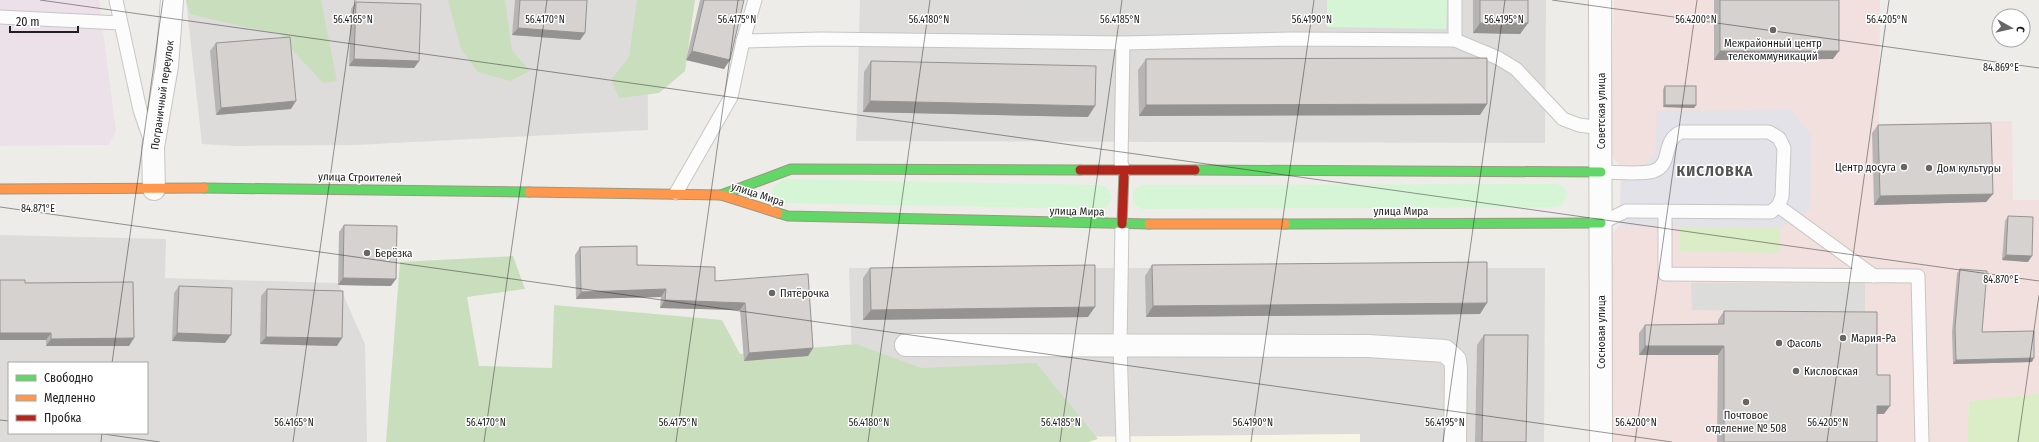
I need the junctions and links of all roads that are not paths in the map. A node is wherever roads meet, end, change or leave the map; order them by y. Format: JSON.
{"nodes":[{"id":1,"x":116,"y":0,"type":"edge"},
{"id":2,"x":172,"y":0,"type":"edge"},
{"id":3,"x":755,"y":0,"type":"edge"},
{"id":4,"x":1455,"y":0,"type":"edge"},
{"id":5,"x":1600,"y":0,"type":"edge"},
{"id":6,"x":0,"y":17,"type":"edge"},
{"id":7,"x":120,"y":22,"type":"junction"},
{"id":8,"x":1455,"y":40,"type":"junction"},
{"id":9,"x":743,"y":41,"type":"junction"},
{"id":10,"x":1123,"y":43,"type":"junction"},
{"id":11,"x":1601,"y":128,"type":"junction"},
{"id":12,"x":153,"y":147,"type":"junction"},
{"id":13,"x":1124,"y":171,"type":"junction"},
{"id":14,"x":1601,"y":172,"type":"junction"},
{"id":15,"x":0,"y":189,"type":"edge"},
{"id":16,"x":154,"y":189,"type":"junction"},
{"id":17,"x":676,"y":193,"type":"junction"},
{"id":18,"x":721,"y":194,"type":"junction"},
{"id":19,"x":1778,"y":206,"type":"junction"},
{"id":20,"x":1665,"y":211,"type":"junction"},
{"id":21,"x":1601,"y":223,"type":"junction"},
{"id":22,"x":1122,"y":224,"type":"junction"},
{"id":23,"x":1874,"y":276,"type":"junction"},
{"id":24,"x":906,"y":345,"type":"dead end"},
{"id":25,"x":1120,"y":346,"type":"junction"},
{"id":26,"x":1123,"y":442,"type":"edge"},
{"id":27,"x":1455,"y":442,"type":"edge"},
{"id":28,"x":1601,"y":442,"type":"edge"},
{"id":29,"x":1922,"y":442,"type":"edge"}],
"edges":[{"from":1,"to":7,"type":"lane"},
{"from":2,"to":12,"type":"street","name":"Пограничный переулок"},
{"from":3,"to":9,"type":"lane"},
{"from":4,"to":8,"type":"lane"},
{"from":5,"to":11,"type":"street","name":"Советская улица"},
{"from":6,"to":7,"type":"lane"},
{"from":7,"to":12,"type":"lane"},
{"from":8,"to":10,"type":"lane"},
{"from":8,"to":11,"type":"lane"},
{"from":9,"to":10,"type":"lane"},
{"from":9,"to":17,"type":"lane"},
{"from":10,"to":13,"type":"lane"},
{"from":11,"to":14,"type":"street","name":"Советская улица"},
{"from":12,"to":16,"type":"street","name":"Пограничный переулок"},
{"from":13,"to":14,"type":"street","name":"улица Мира"},
{"from":13,"to":18,"type":"street","name":"улица Мира"},
{"from":13,"to":22,"type":"street"},
{"from":14,"to":19,"type":"lane"},
{"from":14,"to":21,"type":"street","name":"Советская улица"},
{"from":15,"to":16,"type":"street","name":"улица Строителей"},
{"from":16,"to":17,"type":"street","name":"улица Строителей"},
{"from":17,"to":18,"type":"street","name":"улица Строителей"},
{"from":18,"to":22,"type":"street","name":"улица Мира"},
{"from":19,"to":20,"type":"lane"},
{"from":19,"to":23,"type":"lane"},
{"from":20,"to":21,"type":"lane"},
{"from":20,"to":23,"type":"lane"},
{"from":21,"to":22,"type":"street","name":"улица Мира"},
{"from":21,"to":28,"type":"street","name":"Сосновая улица"},
{"from":22,"to":25,"type":"lane"},
{"from":23,"to":29,"type":"lane"},
{"from":24,"to":25,"type":"street"},
{"from":25,"to":26,"type":"lane"},
{"from":25,"to":27,"type":"street"}]}
